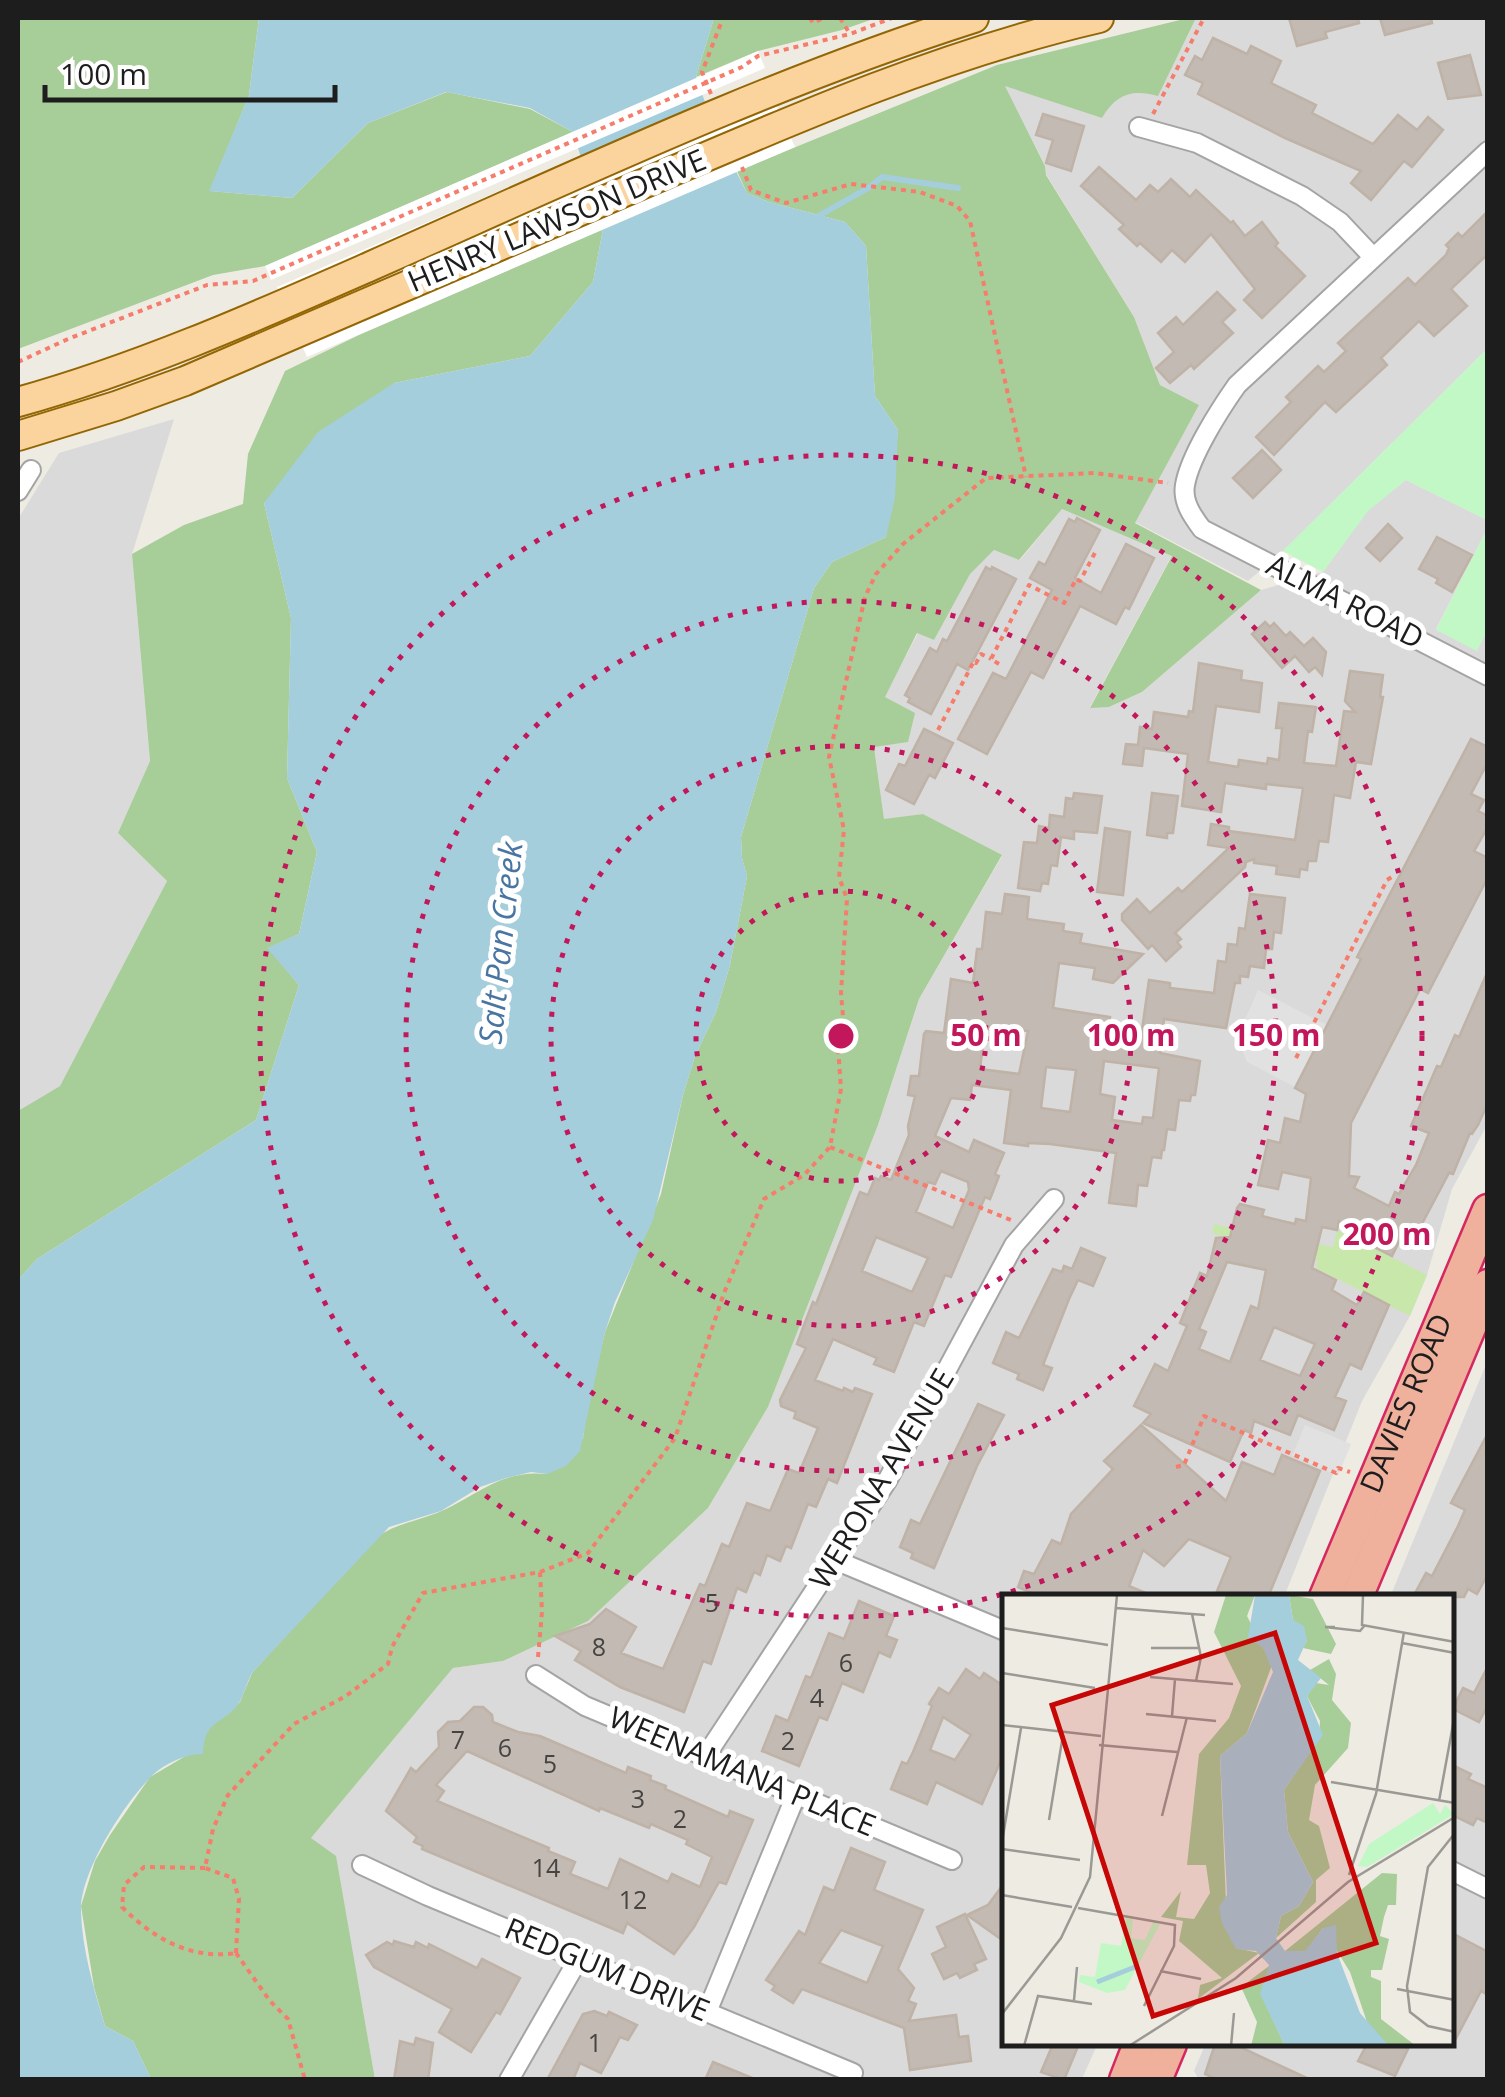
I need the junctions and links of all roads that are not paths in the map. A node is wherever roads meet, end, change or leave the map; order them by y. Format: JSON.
{"nodes":[{"id":1,"x":974,"y":18,"type":"edge"},
{"id":2,"x":1100,"y":18,"type":"edge"},
{"id":3,"x":1138,"y":127,"type":"road end"},
{"id":4,"x":1488,"y":151,"type":"edge"},
{"id":5,"x":1373,"y":257,"type":"junction"},
{"id":6,"x":18,"y":402,"type":"edge"},
{"id":7,"x":18,"y":436,"type":"edge"},
{"id":8,"x":30,"y":470,"type":"dead end"},
{"id":9,"x":18,"y":490,"type":"edge"},
{"id":10,"x":1488,"y":676,"type":"edge"},
{"id":11,"x":1054,"y":1200,"type":"dead end"},
{"id":12,"x":1488,"y":1210,"type":"edge"},
{"id":13,"x":1488,"y":1285,"type":"edge"},
{"id":14,"x":835,"y":1560,"type":"junction"},
{"id":15,"x":1326,"y":1594,"type":"edge"},
{"id":16,"x":1358,"y":1594,"type":"edge"},
{"id":17,"x":1002,"y":1630,"type":"edge"},
{"id":18,"x":536,"y":1675,"type":"road end"},
{"id":19,"x":706,"y":1757,"type":"junction"},
{"id":20,"x":796,"y":1795,"type":"junction"},
{"id":21,"x":952,"y":1860,"type":"dead end"},
{"id":22,"x":362,"y":1865,"type":"dead end"},
{"id":23,"x":1455,"y":1872,"type":"edge"},
{"id":24,"x":1488,"y":1889,"type":"edge"},
{"id":25,"x":579,"y":1958,"type":"junction"},
{"id":26,"x":707,"y":2012,"type":"junction"},
{"id":27,"x":1138,"y":2047,"type":"edge"},
{"id":28,"x":1170,"y":2047,"type":"edge"},
{"id":29,"x":853,"y":2073,"type":"dead end"},
{"id":30,"x":509,"y":2080,"type":"edge"},
{"id":31,"x":1124,"y":2080,"type":"edge"},
{"id":32,"x":1156,"y":2080,"type":"edge"}],
"edges":[{"from":1,"to":6,"type":"main road","name":"HENRY LAWSON DRIVE"},
{"from":2,"to":7,"type":"main road","name":"HENRY LAWSON DRIVE"},
{"from":3,"to":5,"type":"street"},
{"from":4,"to":5,"type":"street"},
{"from":5,"to":10,"type":"street","name":"ALMA ROAD"},
{"from":8,"to":9,"type":"street"},
{"from":11,"to":14,"type":"street","name":"WERONA AVENUE"},
{"from":12,"to":15,"type":"highway","name":"DAVIES ROAD"},
{"from":13,"to":16,"type":"highway","name":"DAVIES ROAD"},
{"from":14,"to":17,"type":"street"},
{"from":14,"to":19,"type":"street","name":"WERONA AVENUE"},
{"from":18,"to":19,"type":"street","name":"WEENAMANA PLACE"},
{"from":19,"to":20,"type":"street","name":"WEENAMANA PLACE"},
{"from":20,"to":21,"type":"street","name":"WEENAMANA PLACE"},
{"from":20,"to":26,"type":"street"},
{"from":22,"to":25,"type":"street","name":"REDGUM DRIVE"},
{"from":23,"to":24,"type":"street"},
{"from":25,"to":26,"type":"street","name":"REDGUM DRIVE"},
{"from":25,"to":30,"type":"street"},
{"from":26,"to":29,"type":"street","name":"REDGUM DRIVE"},
{"from":27,"to":31,"type":"highway"},
{"from":28,"to":32,"type":"highway"}]}
